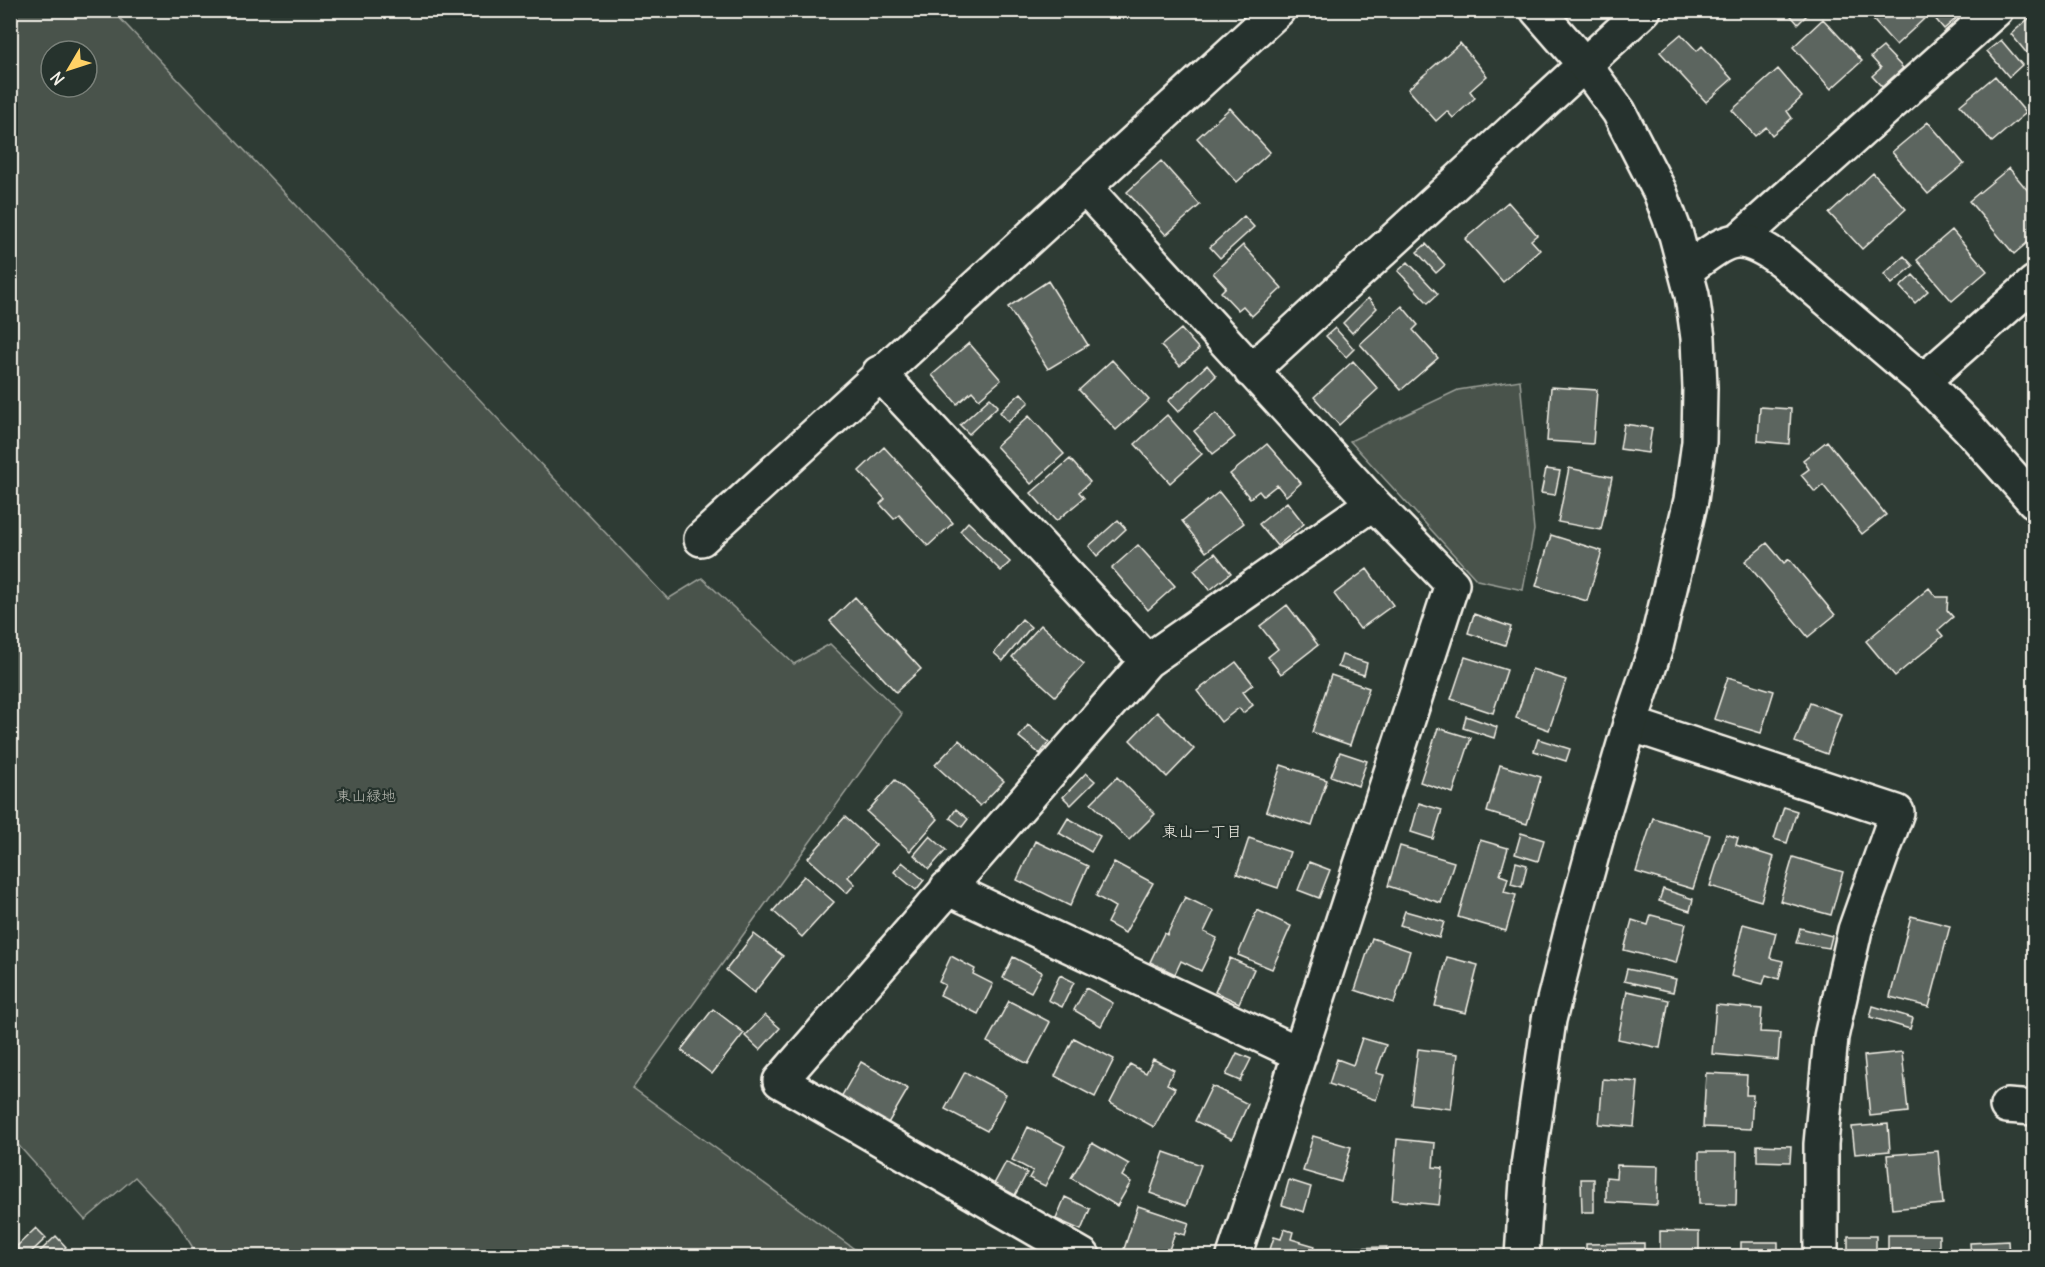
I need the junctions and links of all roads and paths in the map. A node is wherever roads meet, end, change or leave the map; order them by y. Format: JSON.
{"nodes":[{"id":1,"x":1278,"y":10,"type":"edge"},
{"id":2,"x":1537,"y":10,"type":"edge"},
{"id":3,"x":1644,"y":10,"type":"edge"},
{"id":4,"x":1996,"y":10,"type":"edge"},
{"id":5,"x":1584,"y":64,"type":"junction"},
{"id":6,"x":1085,"y":189,"type":"junction"},
{"id":7,"x":1739,"y":240,"type":"junction"},
{"id":8,"x":1686,"y":270,"type":"junction"},
{"id":9,"x":2034,"y":283,"type":"edge"},
{"id":10,"x":1251,"y":371,"type":"junction"},
{"id":11,"x":879,"y":373,"type":"junction"},
{"id":12,"x":1923,"y":381,"type":"junction"},
{"id":13,"x":2034,"y":501,"type":"edge"},
{"id":14,"x":1373,"y":503,"type":"junction"},
{"id":15,"x":701,"y":539,"type":"dead end"},
{"id":16,"x":1148,"y":661,"type":"junction"},
{"id":17,"x":1630,"y":724,"type":"junction"},
{"id":18,"x":947,"y":888,"type":"junction"},
{"id":19,"x":1300,"y":1054,"type":"junction"},
{"id":20,"x":1083,"y":1257,"type":"edge"},
{"id":21,"x":1234,"y":1257,"type":"edge"},
{"id":22,"x":1522,"y":1257,"type":"edge"},
{"id":23,"x":1821,"y":1257,"type":"edge"}],
"edges":[{"from":1,"to":6,"type":"street"},
{"from":2,"to":5,"type":"street"},
{"from":3,"to":5,"type":"street"},
{"from":4,"to":7,"type":"street"},
{"from":5,"to":8,"type":"street"},
{"from":5,"to":10,"type":"street"},
{"from":6,"to":10,"type":"street"},
{"from":6,"to":11,"type":"street"},
{"from":7,"to":8,"type":"street"},
{"from":7,"to":12,"type":"street"},
{"from":8,"to":17,"type":"street"},
{"from":9,"to":12,"type":"street"},
{"from":10,"to":14,"type":"street"},
{"from":11,"to":15,"type":"street"},
{"from":11,"to":16,"type":"street"},
{"from":12,"to":13,"type":"street"},
{"from":14,"to":16,"type":"street"},
{"from":14,"to":19,"type":"street"},
{"from":16,"to":18,"type":"street"},
{"from":17,"to":22,"type":"street"},
{"from":17,"to":23,"type":"street"},
{"from":18,"to":19,"type":"street"},
{"from":18,"to":20,"type":"street"},
{"from":19,"to":21,"type":"street"}]}
